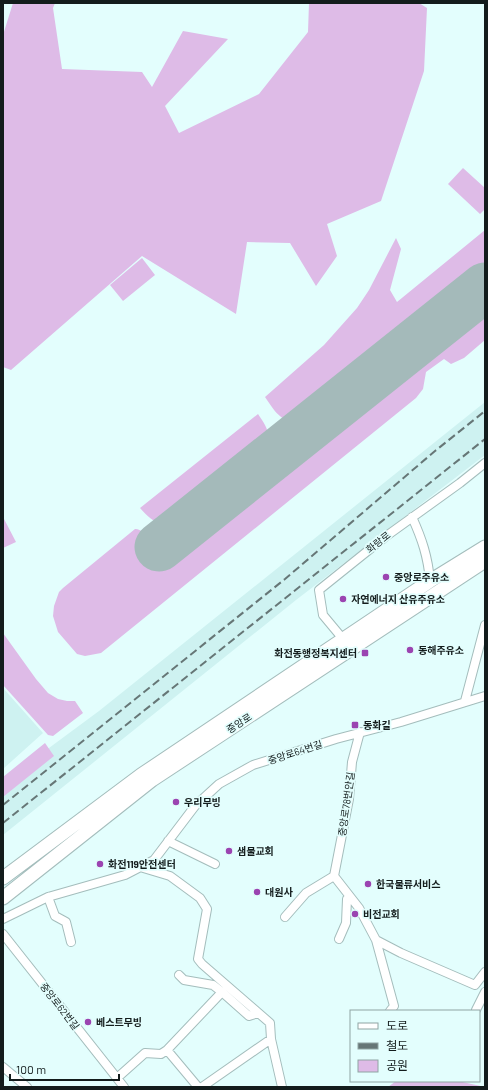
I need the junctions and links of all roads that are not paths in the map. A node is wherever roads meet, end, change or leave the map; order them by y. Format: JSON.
{"nodes":[{"id":1,"x":485,"y":463,"type":"edge"},
{"id":2,"x":412,"y":517,"type":"junction"},
{"id":3,"x":485,"y":547,"type":"edge"},
{"id":4,"x":485,"y":561,"type":"edge"},
{"id":5,"x":469,"y":572,"type":"junction"},
{"id":6,"x":485,"y":572,"type":"edge"},
{"id":7,"x":430,"y":581,"type":"junction"},
{"id":8,"x":485,"y":625,"type":"edge"},
{"id":9,"x":343,"y":639,"type":"junction"},
{"id":10,"x":485,"y":696,"type":"edge"},
{"id":11,"x":464,"y":701,"type":"junction"},
{"id":12,"x":360,"y":732,"type":"junction"},
{"id":13,"x":168,"y":841,"type":"junction"},
{"id":14,"x":215,"y":864,"type":"dead end"},
{"id":15,"x":140,"y":867,"type":"junction"},
{"id":16,"x":334,"y":876,"type":"junction"},
{"id":17,"x":3,"y":878,"type":"edge"},
{"id":18,"x":48,"y":897,"type":"junction"},
{"id":19,"x":350,"y":897,"type":"junction"},
{"id":20,"x":3,"y":898,"type":"edge"},
{"id":21,"x":285,"y":917,"type":"dead end"},
{"id":22,"x":3,"y":919,"type":"edge"},
{"id":23,"x":3,"y":934,"type":"edge"},
{"id":24,"x":339,"y":939,"type":"dead end"},
{"id":25,"x":376,"y":940,"type":"junction"},
{"id":26,"x":71,"y":942,"type":"dead end"},
{"id":27,"x":485,"y":972,"type":"edge"},
{"id":28,"x":178,"y":975,"type":"dead end"},
{"id":29,"x":475,"y":984,"type":"junction"},
{"id":30,"x":222,"y":992,"type":"junction"},
{"id":31,"x":485,"y":992,"type":"edge"},
{"id":32,"x":394,"y":1009,"type":"edge"},
{"id":33,"x":476,"y":1010,"type":"dead end"},
{"id":34,"x":258,"y":1013,"type":"junction"},
{"id":35,"x":271,"y":1039,"type":"junction"},
{"id":36,"x":167,"y":1050,"type":"junction"},
{"id":37,"x":3,"y":1067,"type":"edge"},
{"id":38,"x":117,"y":1078,"type":"junction"},
{"id":39,"x":27,"y":1087,"type":"edge"},
{"id":40,"x":124,"y":1087,"type":"edge"},
{"id":41,"x":198,"y":1087,"type":"edge"},
{"id":42,"x":202,"y":1087,"type":"edge"},
{"id":43,"x":282,"y":1087,"type":"edge"}],
"edges":[{"from":1,"to":2,"type":"street","name":"화랑로"},
{"from":2,"to":7,"type":"street"},
{"from":2,"to":9,"type":"street","name":"화랑로"},
{"from":3,"to":7,"type":"main road","name":"중앙로"},
{"from":4,"to":5,"type":"main road","name":"중앙로"},
{"from":5,"to":6,"type":"main road"},
{"from":5,"to":20,"type":"main road","name":"중앙로"},
{"from":7,"to":9,"type":"main road","name":"중앙로"},
{"from":8,"to":11,"type":"street"},
{"from":9,"to":17,"type":"main road","name":"중앙로"},
{"from":10,"to":11,"type":"street","name":"중앙로64번길"},
{"from":11,"to":12,"type":"street","name":"중앙로64번길"},
{"from":12,"to":13,"type":"street","name":"중앙로64번길"},
{"from":12,"to":16,"type":"street","name":"중앙로78번안길"},
{"from":13,"to":14,"type":"street"},
{"from":13,"to":15,"type":"street","name":"중앙로64번길"},
{"from":15,"to":18,"type":"street","name":"중앙로64번길"},
{"from":15,"to":34,"type":"street"},
{"from":16,"to":19,"type":"street"},
{"from":16,"to":21,"type":"street"},
{"from":18,"to":22,"type":"street","name":"중앙로64번길"},
{"from":18,"to":26,"type":"street"},
{"from":19,"to":24,"type":"street"},
{"from":19,"to":25,"type":"street"},
{"from":23,"to":38,"type":"street","name":"중앙로62번길"},
{"from":25,"to":29,"type":"street"},
{"from":25,"to":32,"type":"street"},
{"from":27,"to":29,"type":"street"},
{"from":28,"to":30,"type":"street"},
{"from":29,"to":31,"type":"street"},
{"from":30,"to":34,"type":"street"},
{"from":30,"to":36,"type":"street"},
{"from":31,"to":33,"type":"street"},
{"from":34,"to":35,"type":"street"},
{"from":35,"to":42,"type":"street"},
{"from":35,"to":43,"type":"street"},
{"from":36,"to":38,"type":"street"},
{"from":36,"to":41,"type":"street"},
{"from":37,"to":39,"type":"street"},
{"from":38,"to":40,"type":"street","name":"중앙로62번길"}]}
